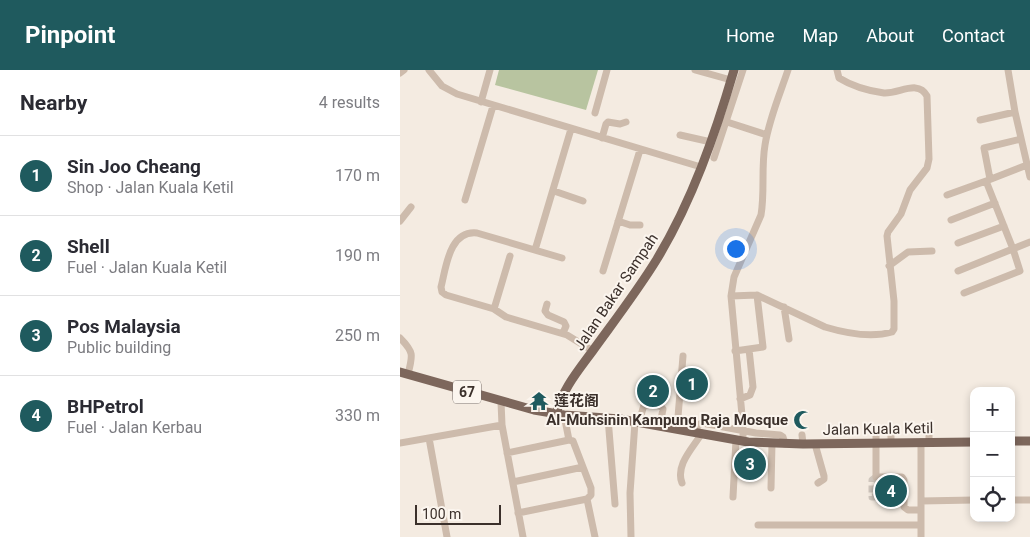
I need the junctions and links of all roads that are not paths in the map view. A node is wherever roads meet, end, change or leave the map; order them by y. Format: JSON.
{"nodes":[{"id":1,"x":404,"y":70,"type":"edge"},
{"id":2,"x":429,"y":70,"type":"edge"},
{"id":3,"x":490,"y":70,"type":"edge"},
{"id":4,"x":607,"y":70,"type":"edge"},
{"id":5,"x":695,"y":70,"type":"edge"},
{"id":6,"x":734,"y":70,"type":"edge"},
{"id":7,"x":743,"y":70,"type":"edge"},
{"id":8,"x":788,"y":70,"type":"edge"},
{"id":9,"x":837,"y":70,"type":"edge"},
{"id":10,"x":1008,"y":70,"type":"edge"},
{"id":11,"x":400,"y":73,"type":"edge"},
{"id":12,"x":731,"y":80,"type":"junction"},
{"id":13,"x":481,"y":102,"type":"junction"},
{"id":14,"x":493,"y":106,"type":"junction"},
{"id":15,"x":1016,"y":112,"type":"junction"},
{"id":16,"x":595,"y":113,"type":"dead end"},
{"id":17,"x":722,"y":120,"type":"junction"},
{"id":18,"x":980,"y":120,"type":"dead end"},
{"id":19,"x":626,"y":122,"type":"dead end"},
{"id":20,"x":571,"y":129,"type":"junction"},
{"id":21,"x":680,"y":135,"type":"dead end"},
{"id":22,"x":767,"y":136,"type":"junction"},
{"id":23,"x":602,"y":138,"type":"junction"},
{"id":24,"x":1021,"y":139,"type":"junction"},
{"id":25,"x":711,"y":142,"type":"junction"},
{"id":26,"x":640,"y":150,"type":"junction"},
{"id":27,"x":714,"y":158,"type":"dead end"},
{"id":28,"x":1027,"y":165,"type":"junction"},
{"id":29,"x":702,"y":167,"type":"junction"},
{"id":30,"x":1030,"y":177,"type":"edge"},
{"id":31,"x":988,"y":180,"type":"junction"},
{"id":32,"x":554,"y":191,"type":"junction"},
{"id":33,"x":947,"y":195,"type":"dead end"},
{"id":34,"x":464,"y":200,"type":"dead end"},
{"id":35,"x":583,"y":200,"type":"dead end"},
{"id":36,"x":995,"y":202,"type":"junction"},
{"id":37,"x":411,"y":207,"type":"dead end"},
{"id":38,"x":400,"y":220,"type":"edge"},
{"id":39,"x":951,"y":220,"type":"dead end"},
{"id":40,"x":618,"y":221,"type":"junction"},
{"id":41,"x":640,"y":225,"type":"dead end"},
{"id":42,"x":1004,"y":226,"type":"junction"},
{"id":43,"x":1030,"y":242,"type":"edge"},
{"id":44,"x":958,"y":243,"type":"dead end"},
{"id":45,"x":1013,"y":249,"type":"junction"},
{"id":46,"x":535,"y":250,"type":"junction"},
{"id":47,"x":932,"y":251,"type":"dead end"},
{"id":48,"x":510,"y":256,"type":"dead end"},
{"id":49,"x":562,"y":258,"type":"dead end"},
{"id":50,"x":889,"y":266,"type":"junction"},
{"id":51,"x":603,"y":271,"type":"dead end"},
{"id":52,"x":958,"y":271,"type":"dead end"},
{"id":53,"x":964,"y":293,"type":"dead end"},
{"id":54,"x":757,"y":295,"type":"junction"},
{"id":55,"x":731,"y":296,"type":"junction"},
{"id":56,"x":546,"y":304,"type":"dead end"},
{"id":57,"x":784,"y":307,"type":"junction"},
{"id":58,"x":494,"y":310,"type":"junction"},
{"id":59,"x":563,"y":333,"type":"junction"},
{"id":60,"x":400,"y":338,"type":"edge"},
{"id":61,"x":789,"y":340,"type":"dead end"},
{"id":62,"x":749,"y":349,"type":"junction"},
{"id":63,"x":592,"y":351,"type":"junction"},
{"id":64,"x":735,"y":351,"type":"junction"},
{"id":65,"x":683,"y":356,"type":"dead end"},
{"id":66,"x":404,"y":373,"type":"edge"},
{"id":67,"x":740,"y":399,"type":"junction"},
{"id":68,"x":501,"y":402,"type":"junction"},
{"id":69,"x":560,"y":415,"type":"junction"},
{"id":70,"x":608,"y":418,"type":"junction"},
{"id":71,"x":637,"y":422,"type":"junction"},
{"id":72,"x":502,"y":425,"type":"junction"},
{"id":73,"x":660,"y":425,"type":"junction"},
{"id":74,"x":677,"y":429,"type":"junction"},
{"id":75,"x":891,"y":429,"type":"dead end"},
{"id":76,"x":929,"y":430,"type":"dead end"},
{"id":77,"x":744,"y":431,"type":"junction"},
{"id":78,"x":699,"y":433,"type":"junction"},
{"id":79,"x":429,"y":438,"type":"junction"},
{"id":80,"x":756,"y":438,"type":"junction"},
{"id":81,"x":876,"y":439,"type":"junction"},
{"id":82,"x":569,"y":440,"type":"junction"},
{"id":83,"x":740,"y":440,"type":"junction"},
{"id":84,"x":1030,"y":440,"type":"edge"},
{"id":85,"x":819,"y":441,"type":"junction"},
{"id":86,"x":1015,"y":441,"type":"edge"},
{"id":87,"x":926,"y":442,"type":"junction"},
{"id":88,"x":970,"y":442,"type":"edge"},
{"id":89,"x":400,"y":443,"type":"edge"},
{"id":90,"x":772,"y":443,"type":"junction"},
{"id":91,"x":891,"y":443,"type":"junction"},
{"id":92,"x":785,"y":444,"type":"junction"},
{"id":93,"x":508,"y":453,"type":"junction"},
{"id":94,"x":584,"y":466,"type":"junction"},
{"id":95,"x":513,"y":482,"type":"junction"},
{"id":96,"x":818,"y":483,"type":"dead end"},
{"id":97,"x":682,"y":484,"type":"dead end"},
{"id":98,"x":771,"y":488,"type":"dead end"},
{"id":99,"x":734,"y":497,"type":"dead end"},
{"id":100,"x":587,"y":499,"type":"junction"},
{"id":101,"x":970,"y":500,"type":"edge"},
{"id":102,"x":1015,"y":500,"type":"edge"},
{"id":103,"x":1030,"y":500,"type":"edge"},
{"id":104,"x":921,"y":501,"type":"junction"},
{"id":105,"x":615,"y":504,"type":"dead end"},
{"id":106,"x":921,"y":510,"type":"junction"},
{"id":107,"x":518,"y":513,"type":"junction"},
{"id":108,"x":758,"y":525,"type":"dead end"},
{"id":109,"x":921,"y":525,"type":"junction"},
{"id":110,"x":447,"y":537,"type":"edge"},
{"id":111,"x":523,"y":537,"type":"edge"},
{"id":112,"x":596,"y":537,"type":"edge"},
{"id":113,"x":632,"y":537,"type":"edge"},
{"id":114,"x":921,"y":537,"type":"edge"}],
"edges":[{"from":1,"to":11,"type":"street"},
{"from":2,"to":13,"type":"street"},
{"from":3,"to":13,"type":"street"},
{"from":4,"to":16,"type":"street"},
{"from":5,"to":12,"type":"street"},
{"from":6,"to":12,"type":"main road","name":"Jalan Bakar Sampah"},
{"from":7,"to":17,"type":"street"},
{"from":8,"to":22,"type":"street"},
{"from":9,"to":50,"type":"street"},
{"from":10,"to":15,"type":"street"},
{"from":12,"to":17,"type":"main road","name":"Jalan Bakar Sampah"},
{"from":13,"to":14,"type":"street"},
{"from":14,"to":20,"type":"street"},
{"from":14,"to":34,"type":"street"},
{"from":15,"to":18,"type":"street"},
{"from":15,"to":24,"type":"street"},
{"from":17,"to":22,"type":"street"},
{"from":17,"to":25,"type":"main road","name":"Jalan Bakar Sampah"},
{"from":17,"to":27,"type":"street"},
{"from":19,"to":23,"type":"street"},
{"from":20,"to":23,"type":"street"},
{"from":20,"to":32,"type":"street"},
{"from":21,"to":25,"type":"street"},
{"from":22,"to":55,"type":"street"},
{"from":23,"to":26,"type":"street"},
{"from":24,"to":28,"type":"street"},
{"from":24,"to":31,"type":"street"},
{"from":25,"to":29,"type":"main road","name":"Jalan Bakar Sampah"},
{"from":26,"to":29,"type":"street"},
{"from":26,"to":40,"type":"street"},
{"from":28,"to":30,"type":"street"},
{"from":28,"to":31,"type":"street"},
{"from":29,"to":63,"type":"main road","name":"Jalan Bakar Sampah"},
{"from":31,"to":33,"type":"street"},
{"from":31,"to":36,"type":"street"},
{"from":32,"to":35,"type":"street"},
{"from":32,"to":46,"type":"street"},
{"from":36,"to":39,"type":"street"},
{"from":36,"to":42,"type":"street"},
{"from":37,"to":38,"type":"street"},
{"from":40,"to":41,"type":"street"},
{"from":40,"to":51,"type":"street"},
{"from":42,"to":44,"type":"street"},
{"from":42,"to":45,"type":"street"},
{"from":43,"to":45,"type":"street"},
{"from":45,"to":52,"type":"street"},
{"from":45,"to":53,"type":"street"},
{"from":46,"to":49,"type":"street"},
{"from":46,"to":58,"type":"street"},
{"from":47,"to":50,"type":"street"},
{"from":48,"to":58,"type":"street"},
{"from":50,"to":57,"type":"street"},
{"from":54,"to":55,"type":"street"},
{"from":54,"to":57,"type":"street"},
{"from":54,"to":62,"type":"street"},
{"from":55,"to":64,"type":"street"},
{"from":56,"to":59,"type":"street"},
{"from":57,"to":61,"type":"street"},
{"from":58,"to":59,"type":"street"},
{"from":59,"to":63,"type":"street"},
{"from":60,"to":66,"type":"street"},
{"from":62,"to":64,"type":"street"},
{"from":62,"to":67,"type":"street"},
{"from":63,"to":69,"type":"main road","name":"Jalan Bakar Sampah"},
{"from":64,"to":67,"type":"street"},
{"from":65,"to":74,"type":"street"},
{"from":66,"to":68,"type":"main road","name":"Jalan Kuala Ketil","number":"67"},
{"from":67,"to":77,"type":"street"},
{"from":68,"to":69,"type":"main road","name":"Jalan Kuala Ketil","number":"67"},
{"from":68,"to":72,"type":"street"},
{"from":69,"to":70,"type":"main road","name":"Jalan Kuala Ketil","number":"67"},
{"from":69,"to":82,"type":"street"},
{"from":70,"to":71,"type":"main road","name":"Jalan Kuala Ketil","number":"67"},
{"from":70,"to":105,"type":"street"},
{"from":71,"to":73,"type":"main road","name":"Jalan Kuala Ketil","number":"67"},
{"from":71,"to":73,"type":"street"},
{"from":71,"to":113,"type":"street"},
{"from":72,"to":79,"type":"street"},
{"from":72,"to":93,"type":"street"},
{"from":73,"to":74,"type":"main road","name":"Jalan Kuala Ketil","number":"67"},
{"from":74,"to":78,"type":"main road","name":"Jalan Kuala Ketil","number":"67"},
{"from":75,"to":91,"type":"street"},
{"from":76,"to":87,"type":"street"},
{"from":77,"to":78,"type":"street"},
{"from":77,"to":80,"type":"street"},
{"from":77,"to":83,"type":"street"},
{"from":78,"to":83,"type":"main road","name":"Jalan Kuala Ketil","number":"67"},
{"from":78,"to":97,"type":"street"},
{"from":79,"to":89,"type":"street"},
{"from":79,"to":110,"type":"street"},
{"from":80,"to":83,"type":"main road","name":"Jalan Kuala Ketil","number":"67"},
{"from":80,"to":90,"type":"main road","name":"Jalan Kuala Ketil","number":"67"},
{"from":80,"to":92,"type":"street"},
{"from":81,"to":85,"type":"main road","name":"Jalan Kuala Ketil","number":"67"},
{"from":81,"to":91,"type":"main road","name":"Jalan Kuala Ketil","number":"67"},
{"from":81,"to":106,"type":"street"},
{"from":82,"to":93,"type":"street"},
{"from":82,"to":94,"type":"street"},
{"from":83,"to":99,"type":"street"},
{"from":84,"to":86,"type":"main road"},
{"from":85,"to":92,"type":"main road","name":"Jalan Kuala Ketil","number":"67"},
{"from":85,"to":96,"type":"street"},
{"from":87,"to":88,"type":"main road","name":"Jalan Kuala Ketil","number":"67"},
{"from":87,"to":91,"type":"main road","name":"Jalan Kuala Ketil","number":"67"},
{"from":87,"to":104,"type":"street"},
{"from":90,"to":92,"type":"main road","name":"Jalan Kuala Ketil","number":"67"},
{"from":90,"to":98,"type":"street"},
{"from":93,"to":95,"type":"street"},
{"from":94,"to":95,"type":"street"},
{"from":94,"to":100,"type":"street"},
{"from":95,"to":107,"type":"street"},
{"from":100,"to":107,"type":"street"},
{"from":100,"to":112,"type":"street"},
{"from":101,"to":104,"type":"street"},
{"from":102,"to":103,"type":"street"},
{"from":104,"to":106,"type":"street"},
{"from":106,"to":109,"type":"street"},
{"from":107,"to":111,"type":"street"},
{"from":108,"to":109,"type":"street"},
{"from":109,"to":114,"type":"street"}]}
